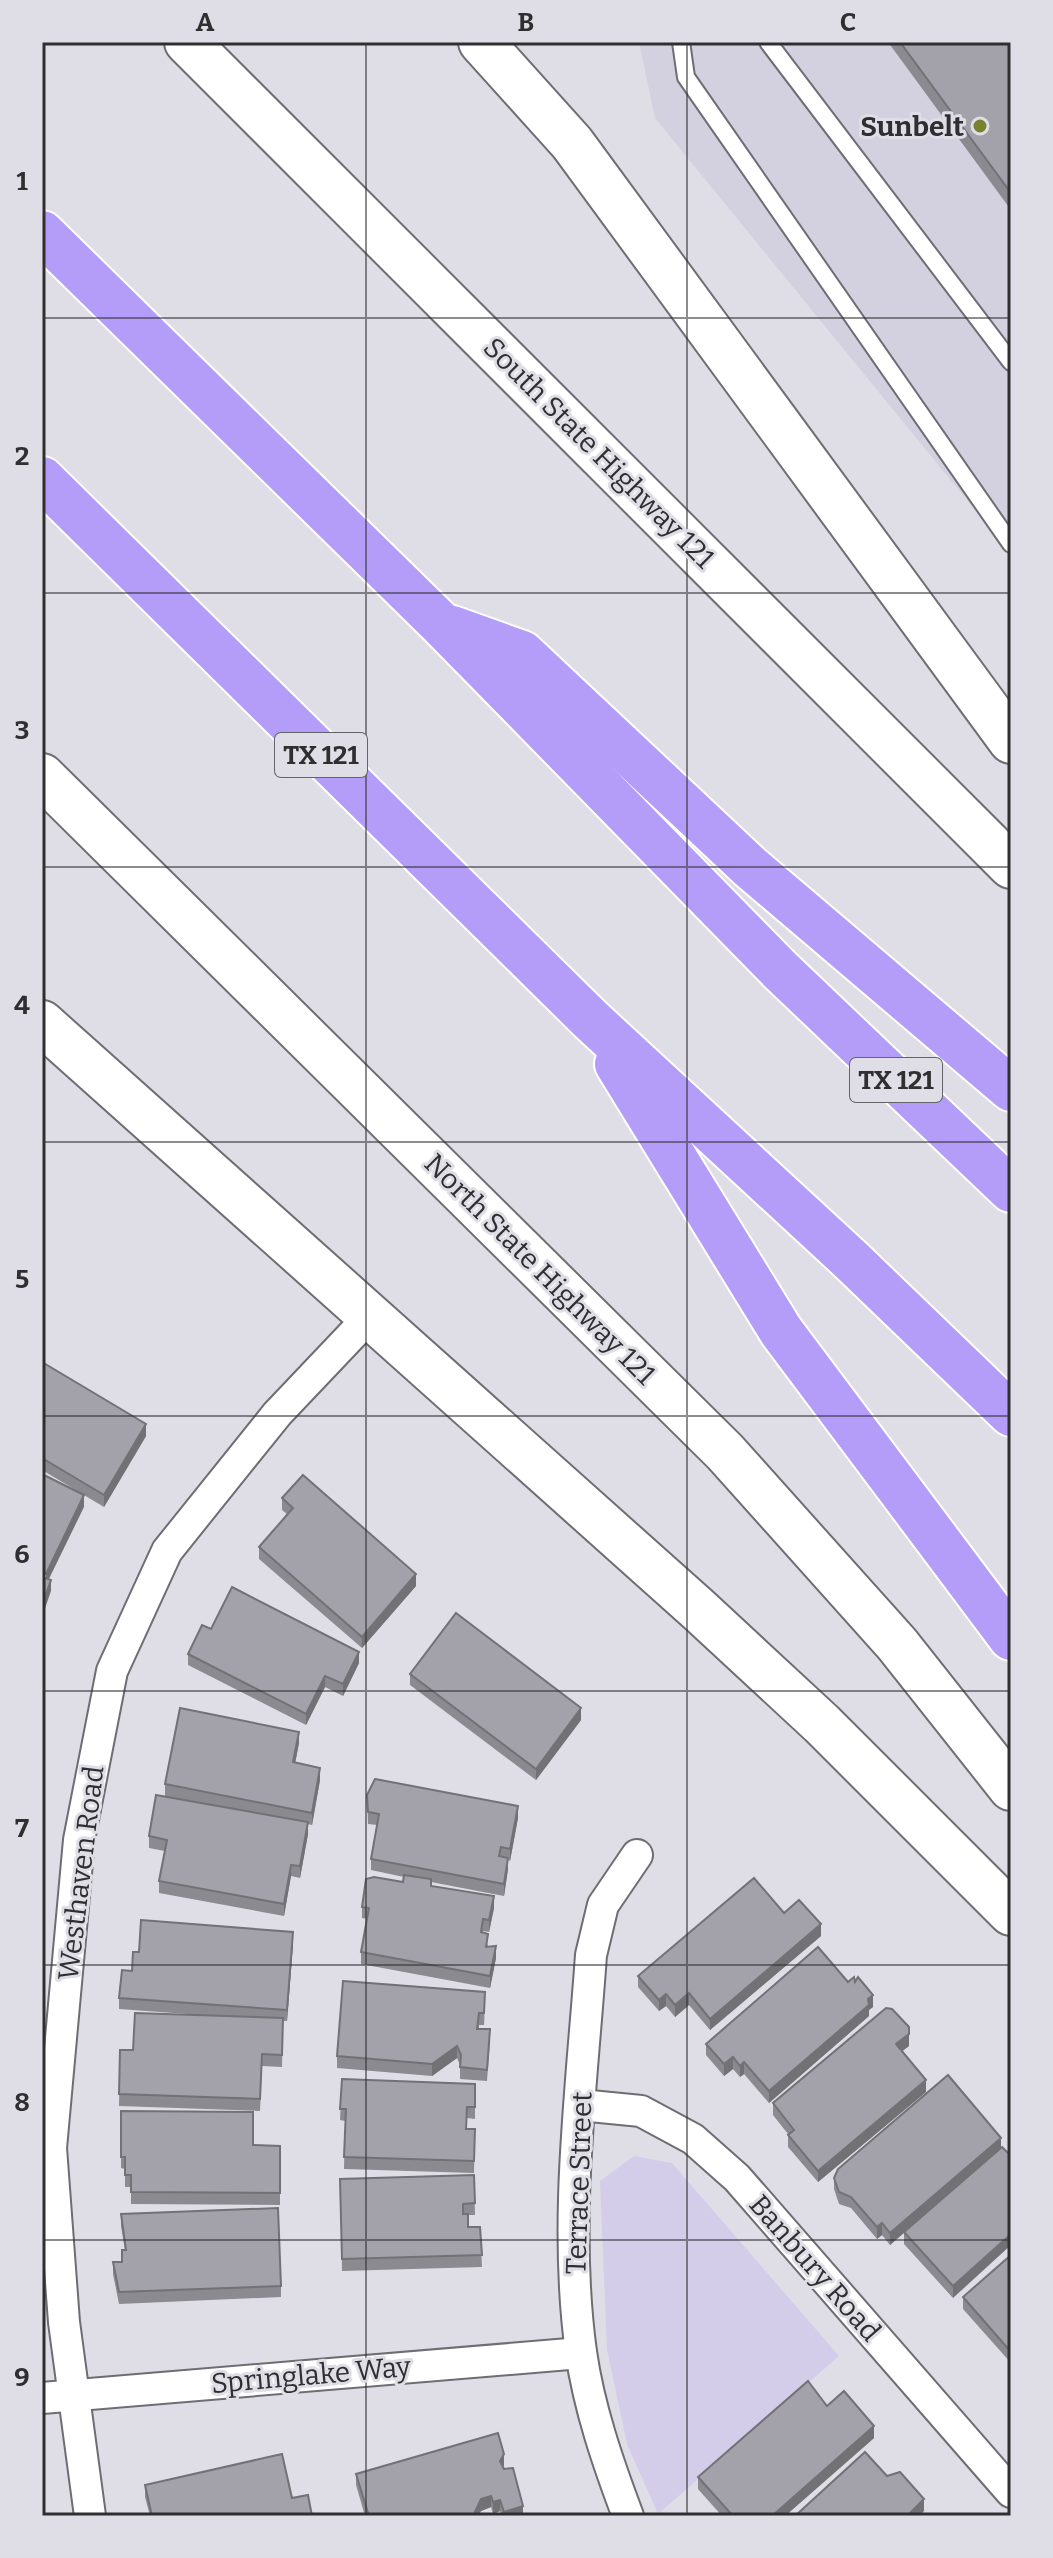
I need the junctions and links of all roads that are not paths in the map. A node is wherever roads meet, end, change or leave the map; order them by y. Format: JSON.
{"nodes":[{"id":1,"x":187,"y":42,"type":"edge"},
{"id":2,"x":481,"y":42,"type":"edge"},
{"id":3,"x":681,"y":42,"type":"edge"},
{"id":4,"x":768,"y":42,"type":"edge"},
{"id":5,"x":42,"y":233,"type":"edge"},
{"id":6,"x":1011,"y":362,"type":"edge"},
{"id":7,"x":48,"y":485,"type":"edge"},
{"id":8,"x":1011,"y":544,"type":"edge"},
{"id":9,"x":441,"y":624,"type":"junction"},
{"id":10,"x":1011,"y":741,"type":"edge"},
{"id":11,"x":42,"y":776,"type":"edge"},
{"id":12,"x":1011,"y":866,"type":"edge"},
{"id":13,"x":590,"y":1019,"type":"junction"},
{"id":14,"x":42,"y":1023,"type":"edge"},
{"id":15,"x":1011,"y":1089,"type":"edge"},
{"id":16,"x":1011,"y":1190,"type":"edge"},
{"id":17,"x":370,"y":1316,"type":"junction"},
{"id":18,"x":1011,"y":1414,"type":"edge"},
{"id":19,"x":1011,"y":1638,"type":"edge"},
{"id":20,"x":1011,"y":1788,"type":"edge"},
{"id":21,"x":637,"y":1855,"type":"dead end"},
{"id":22,"x":1011,"y":1913,"type":"edge"},
{"id":23,"x":580,"y":2105,"type":"junction"},
{"id":24,"x":581,"y":2353,"type":"junction"},
{"id":25,"x":73,"y":2394,"type":"junction"},
{"id":26,"x":42,"y":2398,"type":"edge"},
{"id":27,"x":1011,"y":2492,"type":"edge"},
{"id":28,"x":90,"y":2516,"type":"edge"},
{"id":29,"x":628,"y":2516,"type":"edge"}],
"edges":[{"from":1,"to":12,"type":"main road","name":"South State Highway 121"},
{"from":2,"to":10,"type":"main road"},
{"from":3,"to":8,"type":"lane"},
{"from":4,"to":6,"type":"lane"},
{"from":5,"to":9,"type":"highway","number":"TX 121"},
{"from":7,"to":13,"type":"highway","number":"TX 121"},
{"from":9,"to":15,"type":"highway"},
{"from":9,"to":16,"type":"highway","number":"TX 121"},
{"from":11,"to":20,"type":"main road","name":"North State Highway 121"},
{"from":13,"to":18,"type":"highway","number":"TX 121"},
{"from":13,"to":19,"type":"highway"},
{"from":14,"to":17,"type":"main road"},
{"from":17,"to":22,"type":"main road"},
{"from":17,"to":25,"type":"street","name":"Westhaven Road"},
{"from":21,"to":23,"type":"street","name":"Terrace Street"},
{"from":23,"to":24,"type":"street","name":"Terrace Street"},
{"from":23,"to":27,"type":"street","name":"Banbury Road"},
{"from":24,"to":25,"type":"street","name":"Springlake Way"},
{"from":24,"to":29,"type":"street","name":"Terrace Street"},
{"from":25,"to":26,"type":"street","name":"Springlake Way"},
{"from":25,"to":28,"type":"street","name":"Westhaven Road"}]}
